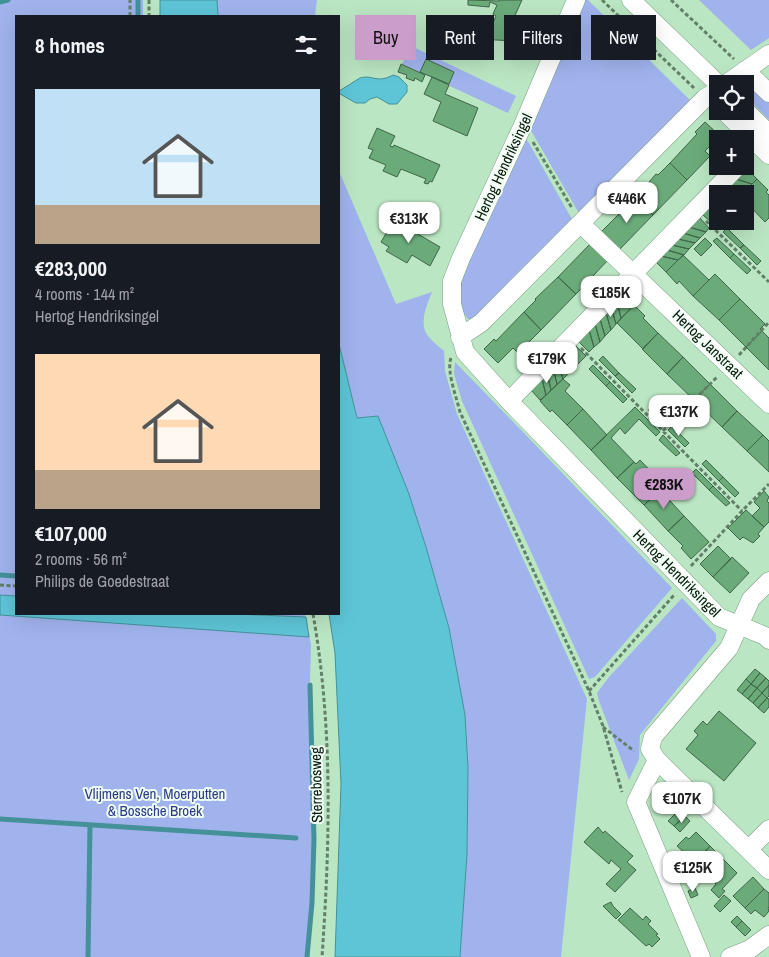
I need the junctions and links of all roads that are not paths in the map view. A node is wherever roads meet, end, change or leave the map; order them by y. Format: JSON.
{"nodes":[{"id":1,"x":576,"y":0,"type":"edge"},
{"id":2,"x":631,"y":0,"type":"edge"},
{"id":3,"x":769,"y":54,"type":"edge"},
{"id":4,"x":746,"y":70,"type":"junction"},
{"id":5,"x":709,"y":75,"type":"edge"},
{"id":6,"x":739,"y":75,"type":"edge"},
{"id":7,"x":769,"y":93,"type":"edge"},
{"id":8,"x":709,"y":102,"type":"edge"},
{"id":9,"x":735,"y":120,"type":"edge"},
{"id":10,"x":751,"y":120,"type":"edge"},
{"id":11,"x":766,"y":145,"type":"edge"},
{"id":12,"x":754,"y":153,"type":"edge"},
{"id":13,"x":729,"y":175,"type":"edge"},
{"id":14,"x":581,"y":224,"type":"junction"},
{"id":15,"x":634,"y":272,"type":"junction"},
{"id":16,"x":460,"y":337,"type":"junction"},
{"id":17,"x":509,"y":400,"type":"junction"},
{"id":18,"x":769,"y":404,"type":"edge"},
{"id":19,"x":769,"y":581,"type":"edge"},
{"id":20,"x":739,"y":626,"type":"junction"},
{"id":21,"x":769,"y":640,"type":"edge"},
{"id":22,"x":654,"y":754,"type":"junction"},
{"id":23,"x":769,"y":829,"type":"edge"},
{"id":24,"x":749,"y":850,"type":"junction"},
{"id":25,"x":769,"y":870,"type":"edge"},
{"id":26,"x":769,"y":934,"type":"edge"},
{"id":27,"x":754,"y":953,"type":"edge"},
{"id":28,"x":701,"y":957,"type":"edge"},
{"id":29,"x":730,"y":957,"type":"edge"}],
"edges":[{"from":1,"to":16,"type":"street","name":"Hertog Hendriksingel"},
{"from":2,"to":5,"type":"street"},
{"from":3,"to":4,"type":"street"},
{"from":4,"to":6,"type":"street"},
{"from":4,"to":7,"type":"street"},
{"from":8,"to":14,"type":"street"},
{"from":9,"to":11,"type":"street"},
{"from":10,"to":11,"type":"street"},
{"from":11,"to":12,"type":"street"},
{"from":13,"to":15,"type":"street"},
{"from":14,"to":15,"type":"street","name":"Hertog Janstraat"},
{"from":14,"to":16,"type":"street"},
{"from":15,"to":17,"type":"street"},
{"from":15,"to":18,"type":"street","name":"Hertog Janstraat"},
{"from":16,"to":17,"type":"street","name":"Hertog Hendriksingel"},
{"from":17,"to":20,"type":"street","name":"Hertog Hendriksingel"},
{"from":19,"to":20,"type":"street"},
{"from":20,"to":21,"type":"street","name":"Hertog Hendriksingel"},
{"from":20,"to":22,"type":"street"},
{"from":22,"to":24,"type":"street"},
{"from":22,"to":28,"type":"street"},
{"from":23,"to":24,"type":"street"},
{"from":24,"to":25,"type":"street"},
{"from":26,"to":27,"type":"street"},
{"from":27,"to":29,"type":"street"}]}
